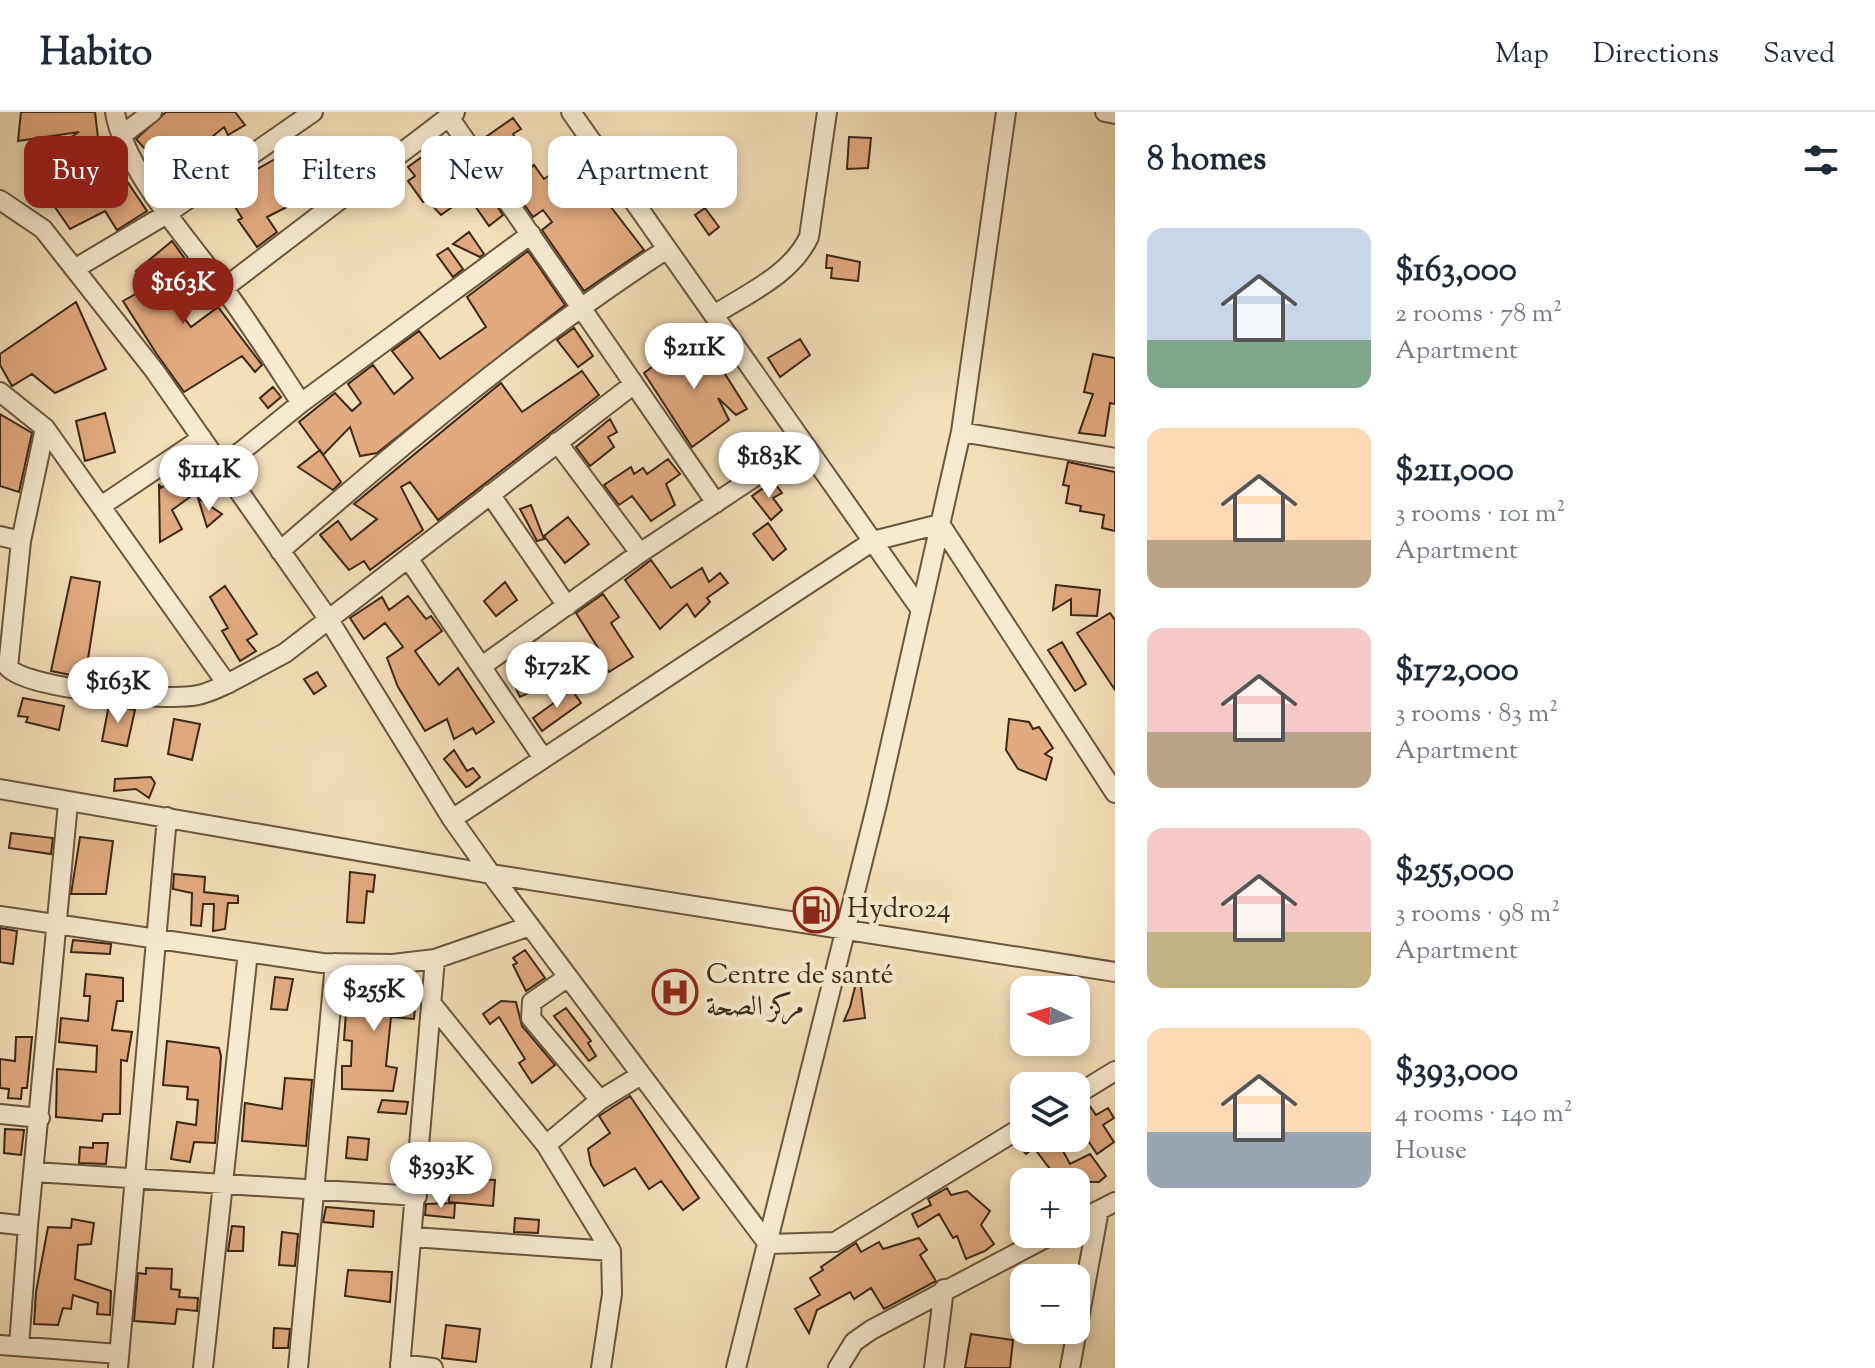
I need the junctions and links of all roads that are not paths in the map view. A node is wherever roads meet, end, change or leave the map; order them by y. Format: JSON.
{"nodes":[{"id":1,"x":115,"y":112,"type":"edge"},
{"id":2,"x":152,"y":112,"type":"edge"},
{"id":3,"x":313,"y":112,"type":"edge"},
{"id":4,"x":571,"y":112,"type":"edge"},
{"id":5,"x":827,"y":112,"type":"edge"},
{"id":6,"x":1006,"y":112,"type":"edge"},
{"id":7,"x":1105,"y":112,"type":"edge"},
{"id":8,"x":452,"y":114,"type":"edge"},
{"id":9,"x":1115,"y":114,"type":"edge"},
{"id":10,"x":122,"y":135,"type":"junction"},
{"id":11,"x":279,"y":136,"type":"edge"},
{"id":12,"x":274,"y":139,"type":"edge"},
{"id":13,"x":405,"y":150,"type":"edge"},
{"id":14,"x":0,"y":200,"type":"edge"},
{"id":15,"x":328,"y":208,"type":"edge"},
{"id":16,"x":165,"y":215,"type":"junction"},
{"id":17,"x":531,"y":234,"type":"junction"},
{"id":18,"x":667,"y":249,"type":"junction"},
{"id":19,"x":76,"y":268,"type":"junction"},
{"id":20,"x":224,"y":288,"type":"junction"},
{"id":21,"x":583,"y":307,"type":"junction"},
{"id":22,"x":714,"y":315,"type":"junction"},
{"id":23,"x":634,"y":384,"type":"junction"},
{"id":24,"x":0,"y":392,"type":"edge"},
{"id":25,"x":301,"y":403,"type":"junction"},
{"id":26,"x":45,"y":428,"type":"junction"},
{"id":27,"x":961,"y":432,"type":"junction"},
{"id":28,"x":202,"y":438,"type":"junction"},
{"id":29,"x":557,"y":442,"type":"junction"},
{"id":30,"x":804,"y":444,"type":"junction"},
{"id":31,"x":1115,"y":458,"type":"edge"},
{"id":32,"x":222,"y":467,"type":"junction"},
{"id":33,"x":490,"y":494,"type":"junction"},
{"id":34,"x":716,"y":503,"type":"junction"},
{"id":35,"x":101,"y":506,"type":"junction"},
{"id":36,"x":940,"y":524,"type":"junction"},
{"id":37,"x":0,"y":536,"type":"edge"},
{"id":38,"x":21,"y":541,"type":"junction"},
{"id":39,"x":873,"y":541,"type":"junction"},
{"id":40,"x":280,"y":551,"type":"junction"},
{"id":41,"x":640,"y":553,"type":"junction"},
{"id":42,"x":408,"y":558,"type":"junction"},
{"id":43,"x":567,"y":606,"type":"junction"},
{"id":44,"x":921,"y":610,"type":"junction"},
{"id":45,"x":329,"y":620,"type":"junction"},
{"id":46,"x":482,"y":666,"type":"junction"},
{"id":47,"x":227,"y":684,"type":"junction"},
{"id":48,"x":543,"y":758,"type":"junction"},
{"id":49,"x":0,"y":789,"type":"edge"},
{"id":50,"x":1115,"y":793,"type":"edge"},
{"id":51,"x":68,"y":803,"type":"junction"},
{"id":52,"x":167,"y":817,"type":"junction"},
{"id":53,"x":452,"y":819,"type":"junction"},
{"id":54,"x":491,"y":874,"type":"junction"},
{"id":55,"x":0,"y":916,"type":"edge"},
{"id":56,"x":56,"y":925,"type":"junction"},
{"id":57,"x":530,"y":926,"type":"junction"},
{"id":58,"x":846,"y":930,"type":"junction"},
{"id":59,"x":156,"y":939,"type":"junction"},
{"id":60,"x":248,"y":952,"type":"junction"},
{"id":61,"x":435,"y":959,"type":"junction"},
{"id":62,"x":335,"y":963,"type":"junction"},
{"id":63,"x":1115,"y":972,"type":"edge"},
{"id":64,"x":568,"y":977,"type":"junction"},
{"id":65,"x":431,"y":1003,"type":"junction"},
{"id":66,"x":1115,"y":1071,"type":"edge"},
{"id":67,"x":641,"y":1075,"type":"junction"},
{"id":68,"x":1090,"y":1086,"type":"edge"},
{"id":69,"x":600,"y":1100,"type":"junction"},
{"id":70,"x":0,"y":1114,"type":"edge"},
{"id":71,"x":40,"y":1118,"type":"junction"},
{"id":72,"x":1010,"y":1135,"type":"edge"},
{"id":73,"x":546,"y":1145,"type":"junction"},
{"id":74,"x":34,"y":1172,"type":"junction"},
{"id":75,"x":134,"y":1179,"type":"junction"},
{"id":76,"x":222,"y":1184,"type":"junction"},
{"id":77,"x":317,"y":1189,"type":"junction"},
{"id":78,"x":417,"y":1196,"type":"junction"},
{"id":79,"x":1107,"y":1206,"type":"edge"},
{"id":80,"x":0,"y":1223,"type":"edge"},
{"id":81,"x":28,"y":1226,"type":"junction"},
{"id":82,"x":413,"y":1237,"type":"junction"},
{"id":83,"x":768,"y":1244,"type":"junction"},
{"id":84,"x":1025,"y":1248,"type":"edge"},
{"id":85,"x":611,"y":1251,"type":"junction"},
{"id":86,"x":944,"y":1289,"type":"junction"},
{"id":87,"x":0,"y":1345,"type":"edge"},
{"id":88,"x":19,"y":1346,"type":"junction"},
{"id":89,"x":118,"y":1361,"type":"edge"},
{"id":90,"x":400,"y":1366,"type":"edge"},
{"id":91,"x":203,"y":1368,"type":"edge"},
{"id":92,"x":298,"y":1368,"type":"edge"},
{"id":93,"x":433,"y":1368,"type":"edge"},
{"id":94,"x":601,"y":1368,"type":"edge"},
{"id":95,"x":736,"y":1368,"type":"edge"},
{"id":96,"x":838,"y":1368,"type":"edge"},
{"id":97,"x":934,"y":1368,"type":"edge"},
{"id":98,"x":1070,"y":1368,"type":"edge"}],
"edges":[{"from":1,"to":10,"type":"street"},
{"from":2,"to":10,"type":"street"},
{"from":3,"to":11,"type":"street"},
{"from":4,"to":18,"type":"street"},
{"from":5,"to":22,"type":"street"},
{"from":6,"to":27,"type":"street"},
{"from":7,"to":9,"type":"street"},
{"from":8,"to":13,"type":"street"},
{"from":8,"to":17,"type":"street"},
{"from":10,"to":16,"type":"street"},
{"from":12,"to":16,"type":"street"},
{"from":14,"to":19,"type":"street"},
{"from":15,"to":20,"type":"street"},
{"from":16,"to":19,"type":"street"},
{"from":16,"to":20,"type":"street"},
{"from":17,"to":21,"type":"street"},
{"from":17,"to":25,"type":"street"},
{"from":18,"to":21,"type":"street"},
{"from":18,"to":22,"type":"street"},
{"from":19,"to":28,"type":"street"},
{"from":20,"to":25,"type":"street"},
{"from":21,"to":23,"type":"street"},
{"from":21,"to":40,"type":"street"},
{"from":22,"to":30,"type":"street"},
{"from":23,"to":29,"type":"street"},
{"from":23,"to":34,"type":"street"},
{"from":24,"to":26,"type":"street"},
{"from":25,"to":32,"type":"street"},
{"from":26,"to":35,"type":"street"},
{"from":26,"to":38,"type":"street"},
{"from":27,"to":31,"type":"street"},
{"from":27,"to":36,"type":"street"},
{"from":28,"to":32,"type":"street"},
{"from":28,"to":35,"type":"street"},
{"from":29,"to":33,"type":"street"},
{"from":29,"to":41,"type":"street"},
{"from":30,"to":34,"type":"street"},
{"from":30,"to":39,"type":"street"},
{"from":32,"to":40,"type":"street"},
{"from":33,"to":42,"type":"street"},
{"from":33,"to":43,"type":"street"},
{"from":34,"to":41,"type":"street"},
{"from":35,"to":47,"type":"street"},
{"from":36,"to":39,"type":"street"},
{"from":36,"to":44,"type":"street"},
{"from":36,"to":50,"type":"street"},
{"from":37,"to":38,"type":"street"},
{"from":38,"to":47,"type":"street"},
{"from":39,"to":44,"type":"street"},
{"from":39,"to":48,"type":"street"},
{"from":40,"to":45,"type":"street"},
{"from":41,"to":43,"type":"street"},
{"from":42,"to":45,"type":"street"},
{"from":42,"to":46,"type":"street"},
{"from":43,"to":46,"type":"street"},
{"from":44,"to":58,"type":"street"},
{"from":45,"to":47,"type":"street"},
{"from":45,"to":53,"type":"street"},
{"from":46,"to":48,"type":"street"},
{"from":48,"to":53,"type":"street"},
{"from":49,"to":51,"type":"street"},
{"from":51,"to":52,"type":"street"},
{"from":51,"to":56,"type":"street"},
{"from":52,"to":54,"type":"street"},
{"from":52,"to":59,"type":"street"},
{"from":53,"to":54,"type":"street"},
{"from":54,"to":57,"type":"street"},
{"from":54,"to":58,"type":"street"},
{"from":55,"to":56,"type":"street"},
{"from":56,"to":59,"type":"street"},
{"from":56,"to":71,"type":"street"},
{"from":57,"to":61,"type":"street"},
{"from":57,"to":64,"type":"street"},
{"from":58,"to":63,"type":"street"},
{"from":58,"to":83,"type":"street"},
{"from":59,"to":60,"type":"street"},
{"from":59,"to":75,"type":"street"},
{"from":60,"to":62,"type":"street"},
{"from":60,"to":76,"type":"street"},
{"from":61,"to":62,"type":"street"},
{"from":61,"to":65,"type":"street"},
{"from":62,"to":77,"type":"street"},
{"from":64,"to":67,"type":"street"},
{"from":64,"to":69,"type":"street"},
{"from":65,"to":73,"type":"street"},
{"from":65,"to":78,"type":"street"},
{"from":66,"to":68,"type":"street"},
{"from":67,"to":69,"type":"street"},
{"from":67,"to":83,"type":"street"},
{"from":69,"to":73,"type":"street"},
{"from":70,"to":71,"type":"street"},
{"from":71,"to":74,"type":"street"},
{"from":72,"to":83,"type":"street"},
{"from":73,"to":85,"type":"street"},
{"from":74,"to":75,"type":"street"},
{"from":74,"to":81,"type":"street"},
{"from":75,"to":76,"type":"street"},
{"from":75,"to":89,"type":"street"},
{"from":76,"to":77,"type":"street"},
{"from":76,"to":91,"type":"street"},
{"from":77,"to":78,"type":"street"},
{"from":77,"to":92,"type":"street"},
{"from":78,"to":82,"type":"street"},
{"from":79,"to":98,"type":"street"},
{"from":80,"to":81,"type":"street"},
{"from":81,"to":88,"type":"street"},
{"from":82,"to":85,"type":"street"},
{"from":82,"to":90,"type":"street"},
{"from":83,"to":95,"type":"street"},
{"from":84,"to":86,"type":"street"},
{"from":85,"to":94,"type":"street"},
{"from":86,"to":96,"type":"street"},
{"from":86,"to":97,"type":"street"},
{"from":87,"to":88,"type":"street"},
{"from":88,"to":89,"type":"street"},
{"from":90,"to":93,"type":"street"}]}
